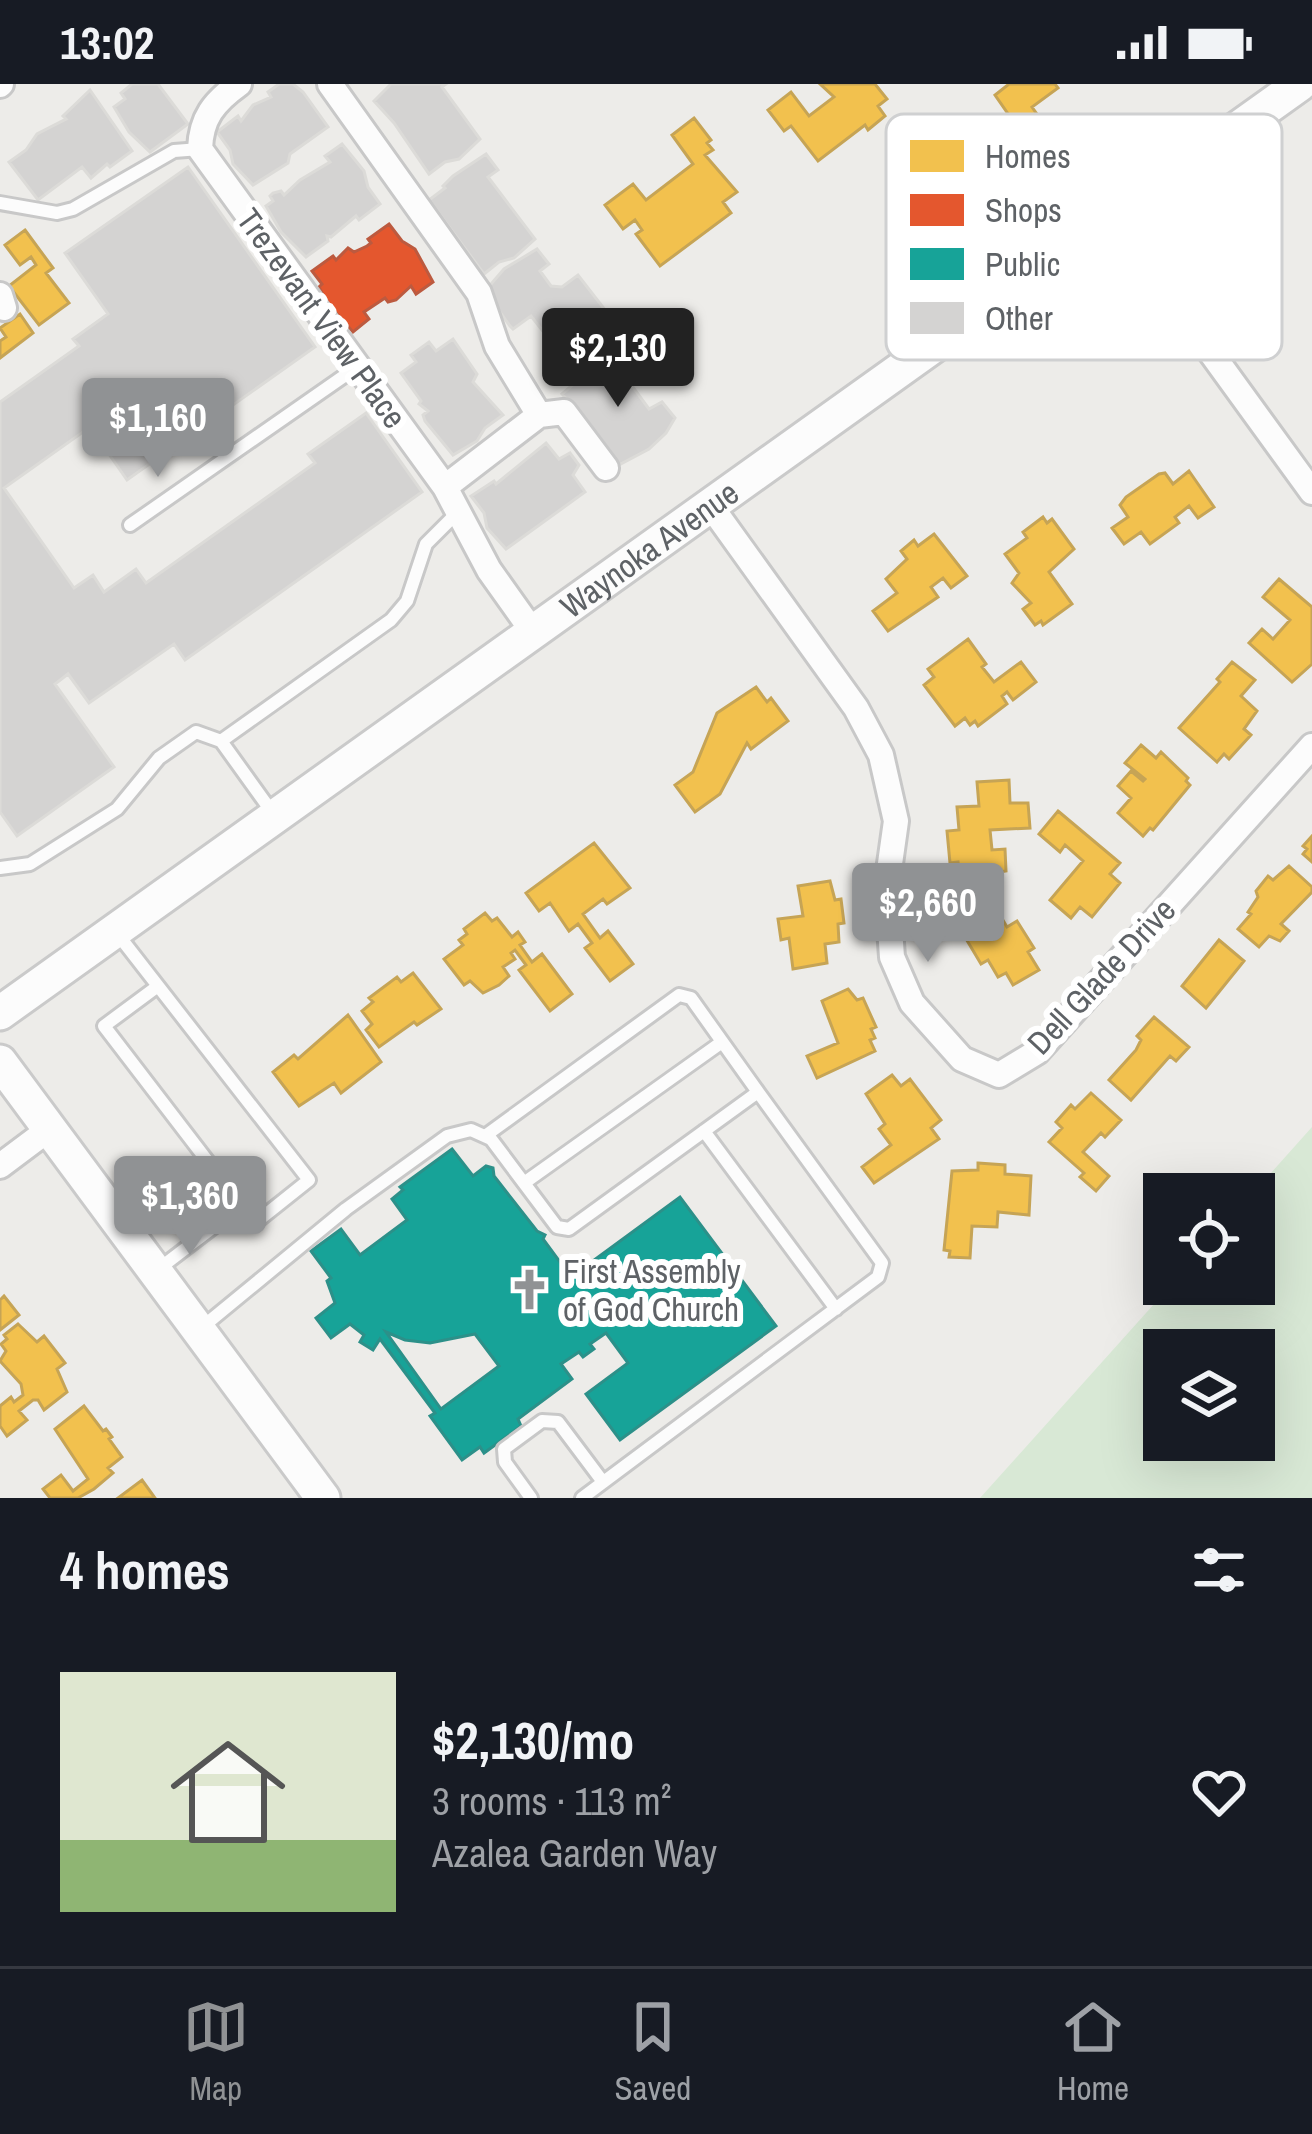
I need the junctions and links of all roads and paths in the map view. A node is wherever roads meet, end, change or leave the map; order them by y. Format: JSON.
{"nodes":[{"id":1,"x":238,"y":84,"type":"edge"},
{"id":2,"x":330,"y":84,"type":"edge"},
{"id":3,"x":1300,"y":84,"type":"edge"},
{"id":4,"x":1259,"y":114,"type":"edge"},
{"id":5,"x":200,"y":149,"type":"junction"},
{"id":6,"x":0,"y":203,"type":"edge"},
{"id":7,"x":915,"y":360,"type":"edge"},
{"id":8,"x":1216,"y":360,"type":"edge"},
{"id":9,"x":358,"y":367,"type":"junction"},
{"id":10,"x":539,"y":416,"type":"junction"},
{"id":11,"x":606,"y":468,"type":"dead end"},
{"id":12,"x":445,"y":487,"type":"junction"},
{"id":13,"x":1312,"y":492,"type":"edge"},
{"id":14,"x":710,"y":505,"type":"junction"},
{"id":15,"x":457,"y":513,"type":"junction"},
{"id":16,"x":130,"y":525,"type":"dead end"},
{"id":17,"x":532,"y":632,"type":"junction"},
{"id":18,"x":221,"y":741,"type":"junction"},
{"id":19,"x":1312,"y":746,"type":"edge"},
{"id":20,"x":275,"y":817,"type":"junction"},
{"id":21,"x":0,"y":868,"type":"edge"},
{"id":22,"x":116,"y":931,"type":"junction"},
{"id":23,"x":158,"y":986,"type":"junction"},
{"id":24,"x":0,"y":1013,"type":"edge"},
{"id":25,"x":722,"y":1042,"type":"junction"},
{"id":26,"x":0,"y":1062,"type":"edge"},
{"id":27,"x":758,"y":1092,"type":"junction"},
{"id":28,"x":52,"y":1127,"type":"junction"},
{"id":29,"x":704,"y":1131,"type":"junction"},
{"id":30,"x":485,"y":1136,"type":"junction"},
{"id":31,"x":0,"y":1166,"type":"edge"},
{"id":32,"x":524,"y":1183,"type":"junction"},
{"id":33,"x":241,"y":1206,"type":"junction"},
{"id":34,"x":156,"y":1270,"type":"junction"},
{"id":35,"x":836,"y":1309,"type":"junction"},
{"id":36,"x":199,"y":1330,"type":"junction"},
{"id":37,"x":603,"y":1483,"type":"junction"},
{"id":38,"x":323,"y":1498,"type":"edge"},
{"id":39,"x":532,"y":1498,"type":"edge"},
{"id":40,"x":582,"y":1498,"type":"edge"}],
"edges":[{"from":1,"to":5,"type":"street"},
{"from":2,"to":10,"type":"street"},
{"from":3,"to":4,"type":"street","name":"Waynoka Avenue"},
{"from":5,"to":6,"type":"lane"},
{"from":5,"to":9,"type":"street","name":"Trezevant View Place"},
{"from":7,"to":14,"type":"street","name":"Waynoka Avenue"},
{"from":8,"to":13,"type":"street"},
{"from":9,"to":12,"type":"street","name":"Trezevant View Place"},
{"from":9,"to":16,"type":"lane"},
{"from":10,"to":11,"type":"street"},
{"from":10,"to":12,"type":"street"},
{"from":12,"to":15,"type":"street","name":"Trezevant View Place"},
{"from":14,"to":17,"type":"street","name":"Waynoka Avenue"},
{"from":14,"to":19,"type":"street","name":"Dell Glade Drive"},
{"from":15,"to":17,"type":"street","name":"Trezevant View Place"},
{"from":15,"to":18,"type":"lane"},
{"from":17,"to":20,"type":"street","name":"Waynoka Avenue"},
{"from":18,"to":20,"type":"lane"},
{"from":18,"to":21,"type":"lane"},
{"from":20,"to":22,"type":"street","name":"Waynoka Avenue"},
{"from":22,"to":23,"type":"lane"},
{"from":22,"to":24,"type":"street","name":"Waynoka Avenue"},
{"from":23,"to":33,"type":"lane"},
{"from":23,"to":33,"type":"lane"},
{"from":25,"to":27,"type":"lane"},
{"from":25,"to":30,"type":"lane"},
{"from":25,"to":32,"type":"lane"},
{"from":26,"to":28,"type":"street"},
{"from":27,"to":29,"type":"lane"},
{"from":27,"to":35,"type":"lane"},
{"from":28,"to":31,"type":"street"},
{"from":28,"to":34,"type":"street"},
{"from":29,"to":32,"type":"lane"},
{"from":29,"to":35,"type":"lane"},
{"from":30,"to":32,"type":"lane"},
{"from":30,"to":36,"type":"lane"},
{"from":33,"to":34,"type":"lane"},
{"from":34,"to":36,"type":"street"},
{"from":35,"to":37,"type":"lane"},
{"from":36,"to":38,"type":"street"},
{"from":37,"to":39,"type":"lane"},
{"from":37,"to":40,"type":"lane"}]}
